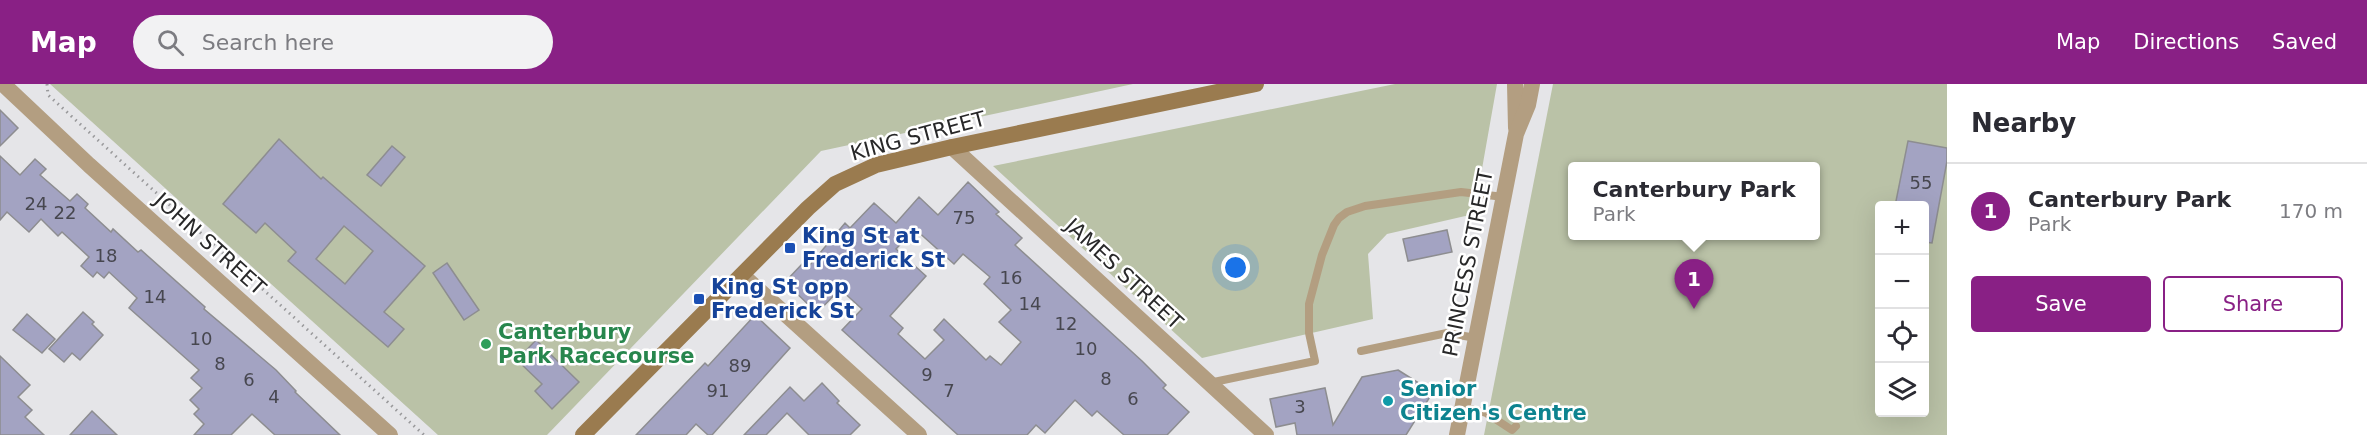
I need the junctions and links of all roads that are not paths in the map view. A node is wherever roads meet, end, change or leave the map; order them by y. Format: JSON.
{"nodes":[{"id":1,"x":3,"y":84,"type":"edge"},
{"id":2,"x":1256,"y":84,"type":"edge"},
{"id":3,"x":1515,"y":84,"type":"edge"},
{"id":4,"x":1532,"y":84,"type":"edge"},
{"id":5,"x":1516,"y":134,"type":"junction"},
{"id":6,"x":951,"y":147,"type":"junction"},
{"id":7,"x":1504,"y":197,"type":"junction"},
{"id":8,"x":742,"y":275,"type":"junction"},
{"id":9,"x":1476,"y":338,"type":"junction"},
{"id":10,"x":1361,"y":351,"type":"dead end"},
{"id":11,"x":1209,"y":383,"type":"junction"},
{"id":12,"x":1463,"y":407,"type":"junction"},
{"id":13,"x":1516,"y":426,"type":"dead end"},
{"id":14,"x":390,"y":435,"type":"edge"},
{"id":15,"x":583,"y":435,"type":"edge"},
{"id":16,"x":919,"y":435,"type":"edge"},
{"id":17,"x":1266,"y":435,"type":"edge"},
{"id":18,"x":1458,"y":435,"type":"edge"}],
"edges":[{"from":1,"to":14,"type":"street","name":"JOHN STREET"},
{"from":2,"to":6,"type":"main road","name":"KING STREET"},
{"from":3,"to":5,"type":"street","name":"PRINCESS STREET"},
{"from":4,"to":5,"type":"street","name":"PRINCESS STREET"},
{"from":5,"to":7,"type":"street","name":"PRINCESS STREET"},
{"from":6,"to":8,"type":"main road","name":"KING STREET"},
{"from":6,"to":11,"type":"street","name":"JAMES STREET"},
{"from":7,"to":9,"type":"street","name":"PRINCESS STREET"},
{"from":7,"to":11,"type":"lane"},
{"from":8,"to":15,"type":"main road","name":"KING STREET"},
{"from":8,"to":16,"type":"street"},
{"from":9,"to":10,"type":"lane"},
{"from":9,"to":12,"type":"street","name":"PRINCESS STREET"},
{"from":11,"to":17,"type":"street","name":"JAMES STREET"},
{"from":12,"to":13,"type":"lane"},
{"from":12,"to":18,"type":"street","name":"PRINCESS STREET"}]}
